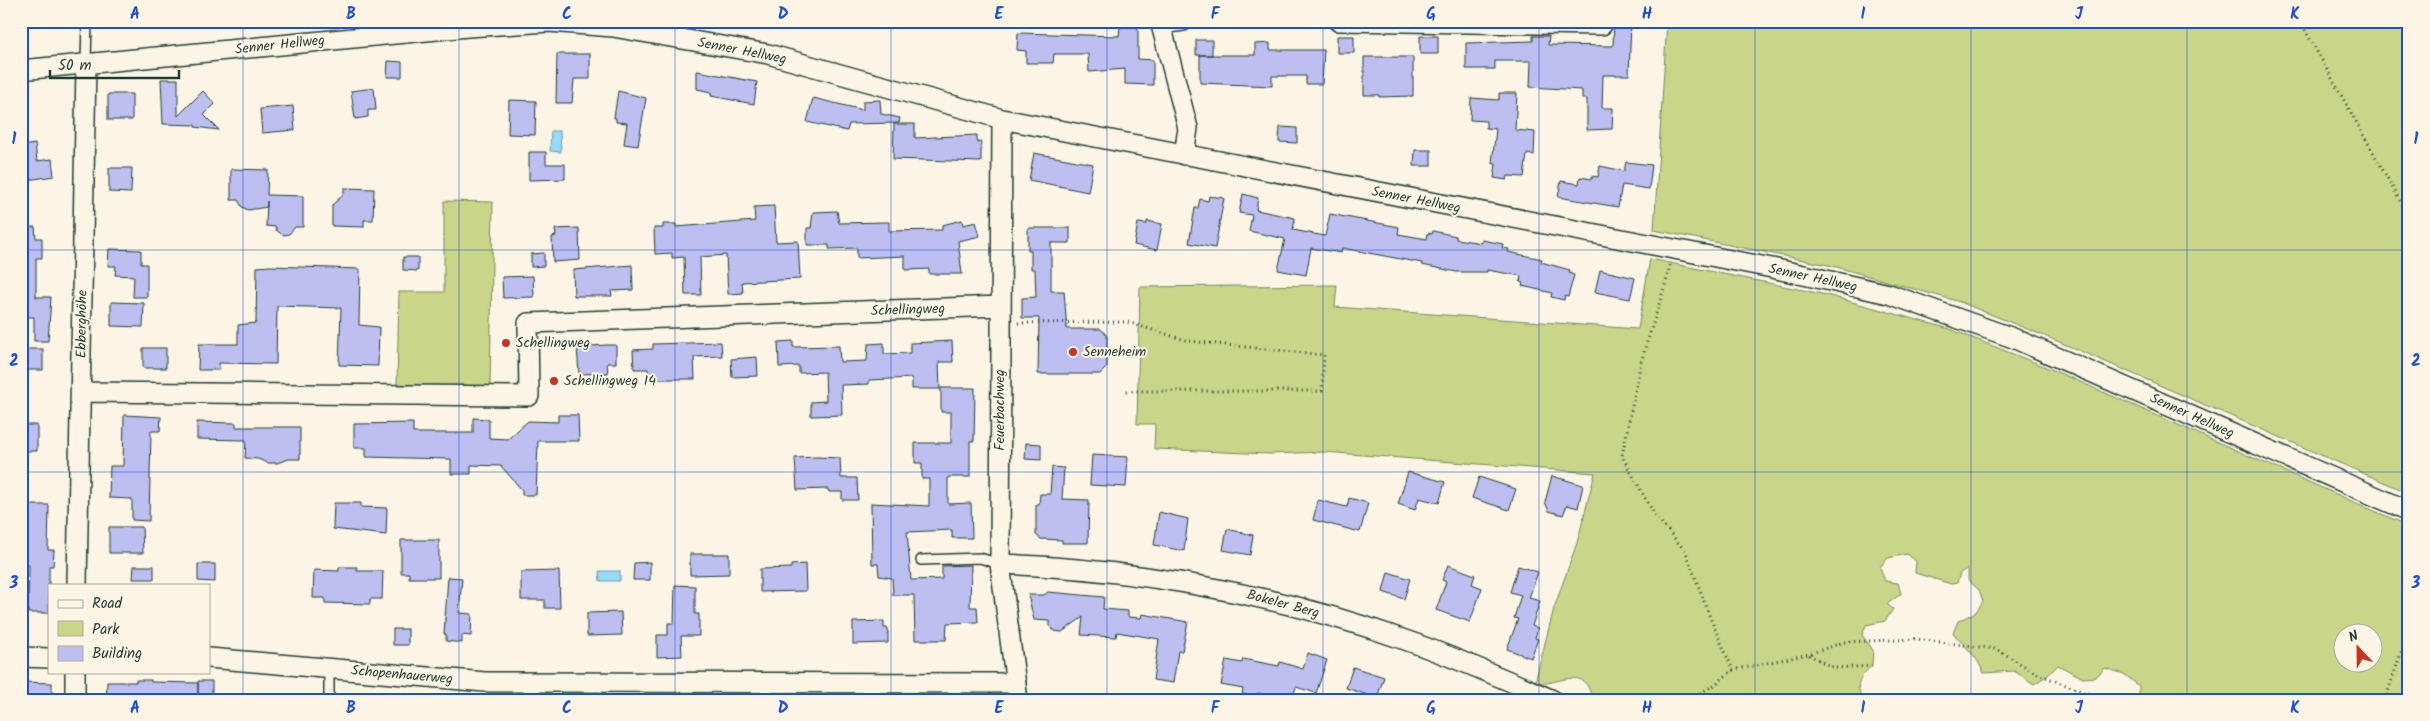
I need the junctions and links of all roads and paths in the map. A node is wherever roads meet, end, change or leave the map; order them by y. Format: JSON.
{"nodes":[{"id":1,"x":88,"y":21,"type":"edge"},
{"id":2,"x":1183,"y":21,"type":"edge"},
{"id":3,"x":1338,"y":21,"type":"edge"},
{"id":4,"x":2300,"y":21,"type":"edge"},
{"id":5,"x":1160,"y":23,"type":"edge"},
{"id":6,"x":1602,"y":25,"type":"dead end"},
{"id":7,"x":86,"y":64,"type":"junction"},
{"id":8,"x":21,"y":70,"type":"edge"},
{"id":9,"x":1002,"y":119,"type":"junction"},
{"id":10,"x":1184,"y":155,"type":"junction"},
{"id":11,"x":2409,"y":217,"type":"edge"},
{"id":12,"x":1672,"y":251,"type":"junction"},
{"id":13,"x":1000,"y":315,"type":"junction"},
{"id":14,"x":1126,"y":391,"type":"dead end"},
{"id":15,"x":81,"y":392,"type":"junction"},
{"id":16,"x":2409,"y":510,"type":"edge"},
{"id":17,"x":921,"y":560,"type":"dead end"},
{"id":18,"x":1000,"y":564,"type":"junction"},
{"id":19,"x":77,"y":584,"type":"edge"},
{"id":20,"x":2409,"y":630,"type":"edge"},
{"id":21,"x":1808,"y":654,"type":"junction"},
{"id":22,"x":21,"y":657,"type":"edge"},
{"id":23,"x":48,"y":658,"type":"edge"},
{"id":24,"x":210,"y":658,"type":"edge"},
{"id":25,"x":1874,"y":666,"type":"dead end"},
{"id":26,"x":329,"y":668,"type":"junction"},
{"id":27,"x":1733,"y":670,"type":"junction"},
{"id":28,"x":75,"y":674,"type":"edge"},
{"id":29,"x":1017,"y":692,"type":"edge"},
{"id":30,"x":75,"y":700,"type":"edge"},
{"id":31,"x":329,"y":700,"type":"edge"},
{"id":32,"x":1553,"y":700,"type":"edge"},
{"id":33,"x":1687,"y":700,"type":"edge"},
{"id":34,"x":2145,"y":700,"type":"edge"},
{"id":35,"x":2162,"y":700,"type":"edge"},
{"id":36,"x":2179,"y":700,"type":"edge"},
{"id":37,"x":2385,"y":700,"type":"edge"}],
"edges":[{"from":1,"to":7,"type":"lane"},
{"from":2,"to":5,"type":"street"},
{"from":3,"to":6,"type":"street"},
{"from":4,"to":11,"type":"path"},
{"from":5,"to":10,"type":"street"},
{"from":7,"to":8,"type":"street","name":"Senner Hellweg"},
{"from":7,"to":9,"type":"street","name":"Senner Hellweg"},
{"from":7,"to":15,"type":"street","name":"Ebberghöhe"},
{"from":9,"to":10,"type":"street","name":"Senner Hellweg"},
{"from":9,"to":13,"type":"street","name":"Feuerbachweg"},
{"from":10,"to":12,"type":"street","name":"Senner Hellweg"},
{"from":12,"to":16,"type":"street","name":"Senner Hellweg"},
{"from":12,"to":27,"type":"path"},
{"from":13,"to":14,"type":"path"},
{"from":13,"to":15,"type":"street","name":"Schellingweg"},
{"from":13,"to":18,"type":"street","name":"Feuerbachweg"},
{"from":15,"to":19,"type":"street","name":"Ebberghöhe"},
{"from":17,"to":18,"type":"lane"},
{"from":18,"to":29,"type":"street","name":"Feuerbachweg"},
{"from":18,"to":32,"type":"street","name":"Bokeler Berg"},
{"from":20,"to":37,"type":"path"},
{"from":21,"to":25,"type":"path"},
{"from":21,"to":27,"type":"path"},
{"from":21,"to":34,"type":"path"},
{"from":22,"to":23,"type":"street"},
{"from":24,"to":26,"type":"street","name":"Schopenhauerweg"},
{"from":26,"to":29,"type":"street","name":"Schopenhauerweg"},
{"from":26,"to":31,"type":"lane"},
{"from":27,"to":33,"type":"path"},
{"from":28,"to":30,"type":"street"},
{"from":35,"to":36,"type":"path"}]}
